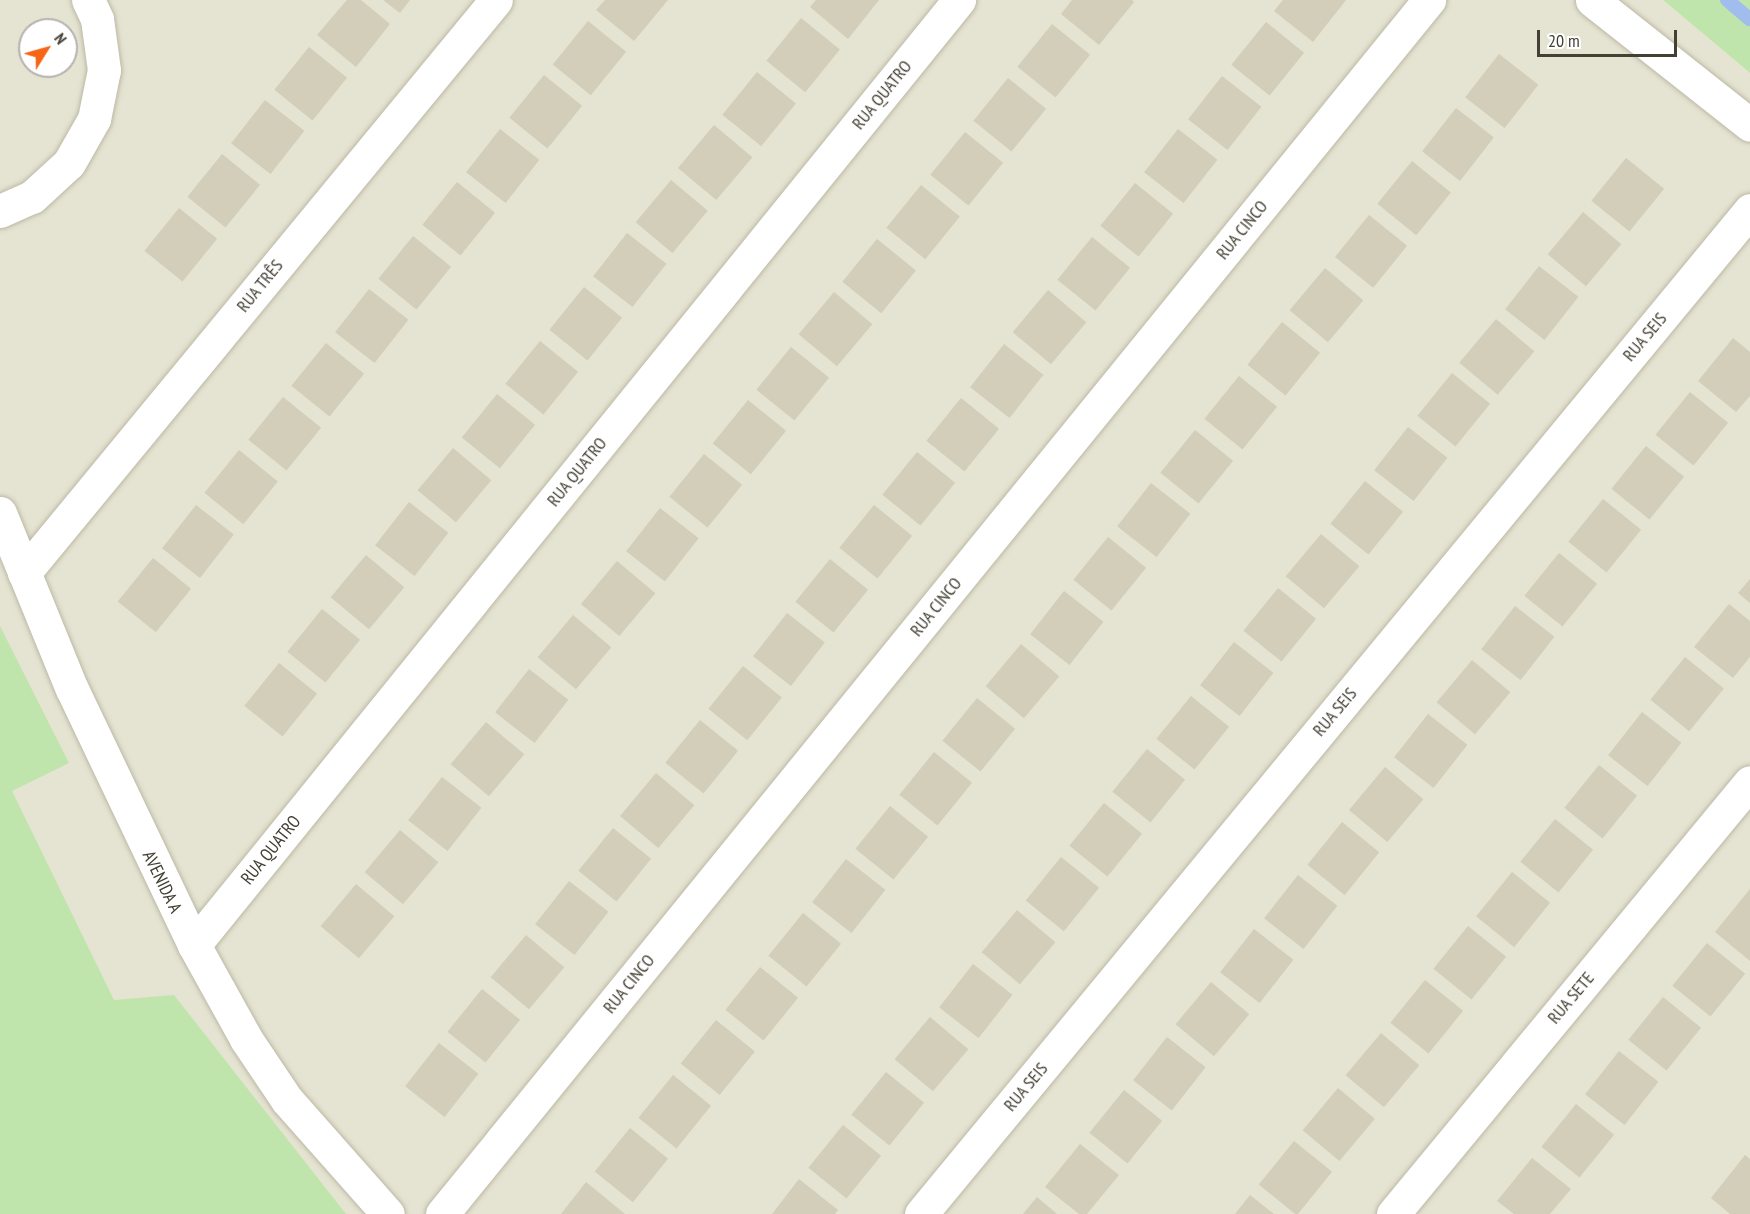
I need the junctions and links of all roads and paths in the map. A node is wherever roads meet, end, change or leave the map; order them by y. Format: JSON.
{"nodes":[{"id":1,"x":88,"y":0,"type":"edge"},
{"id":2,"x":496,"y":0,"type":"edge"},
{"id":3,"x":959,"y":0,"type":"edge"},
{"id":4,"x":1430,"y":0,"type":"edge"},
{"id":5,"x":1592,"y":0,"type":"edge"},
{"id":6,"x":1750,"y":125,"type":"edge"},
{"id":7,"x":1750,"y":210,"type":"edge"},
{"id":8,"x":0,"y":211,"type":"edge"},
{"id":9,"x":0,"y":513,"type":"edge"},
{"id":10,"x":24,"y":573,"type":"junction"},
{"id":11,"x":1750,"y":782,"type":"edge"},
{"id":12,"x":194,"y":945,"type":"junction"},
{"id":13,"x":388,"y":1214,"type":"edge"},
{"id":14,"x":442,"y":1214,"type":"edge"},
{"id":15,"x":921,"y":1214,"type":"edge"},
{"id":16,"x":1393,"y":1214,"type":"edge"}],
"edges":[{"from":1,"to":8,"type":"street"},
{"from":2,"to":10,"type":"street","name":"RUA TRÊS"},
{"from":3,"to":12,"type":"street","name":"RUA QUATRO"},
{"from":4,"to":14,"type":"street","name":"RUA CINCO"},
{"from":5,"to":6,"type":"street"},
{"from":7,"to":15,"type":"street","name":"RUA SEIS"},
{"from":9,"to":10,"type":"street","name":"AVENIDA A"},
{"from":10,"to":12,"type":"street","name":"AVENIDA A"},
{"from":11,"to":16,"type":"street","name":"RUA SETE"},
{"from":12,"to":13,"type":"street","name":"AVENIDA A"}]}
